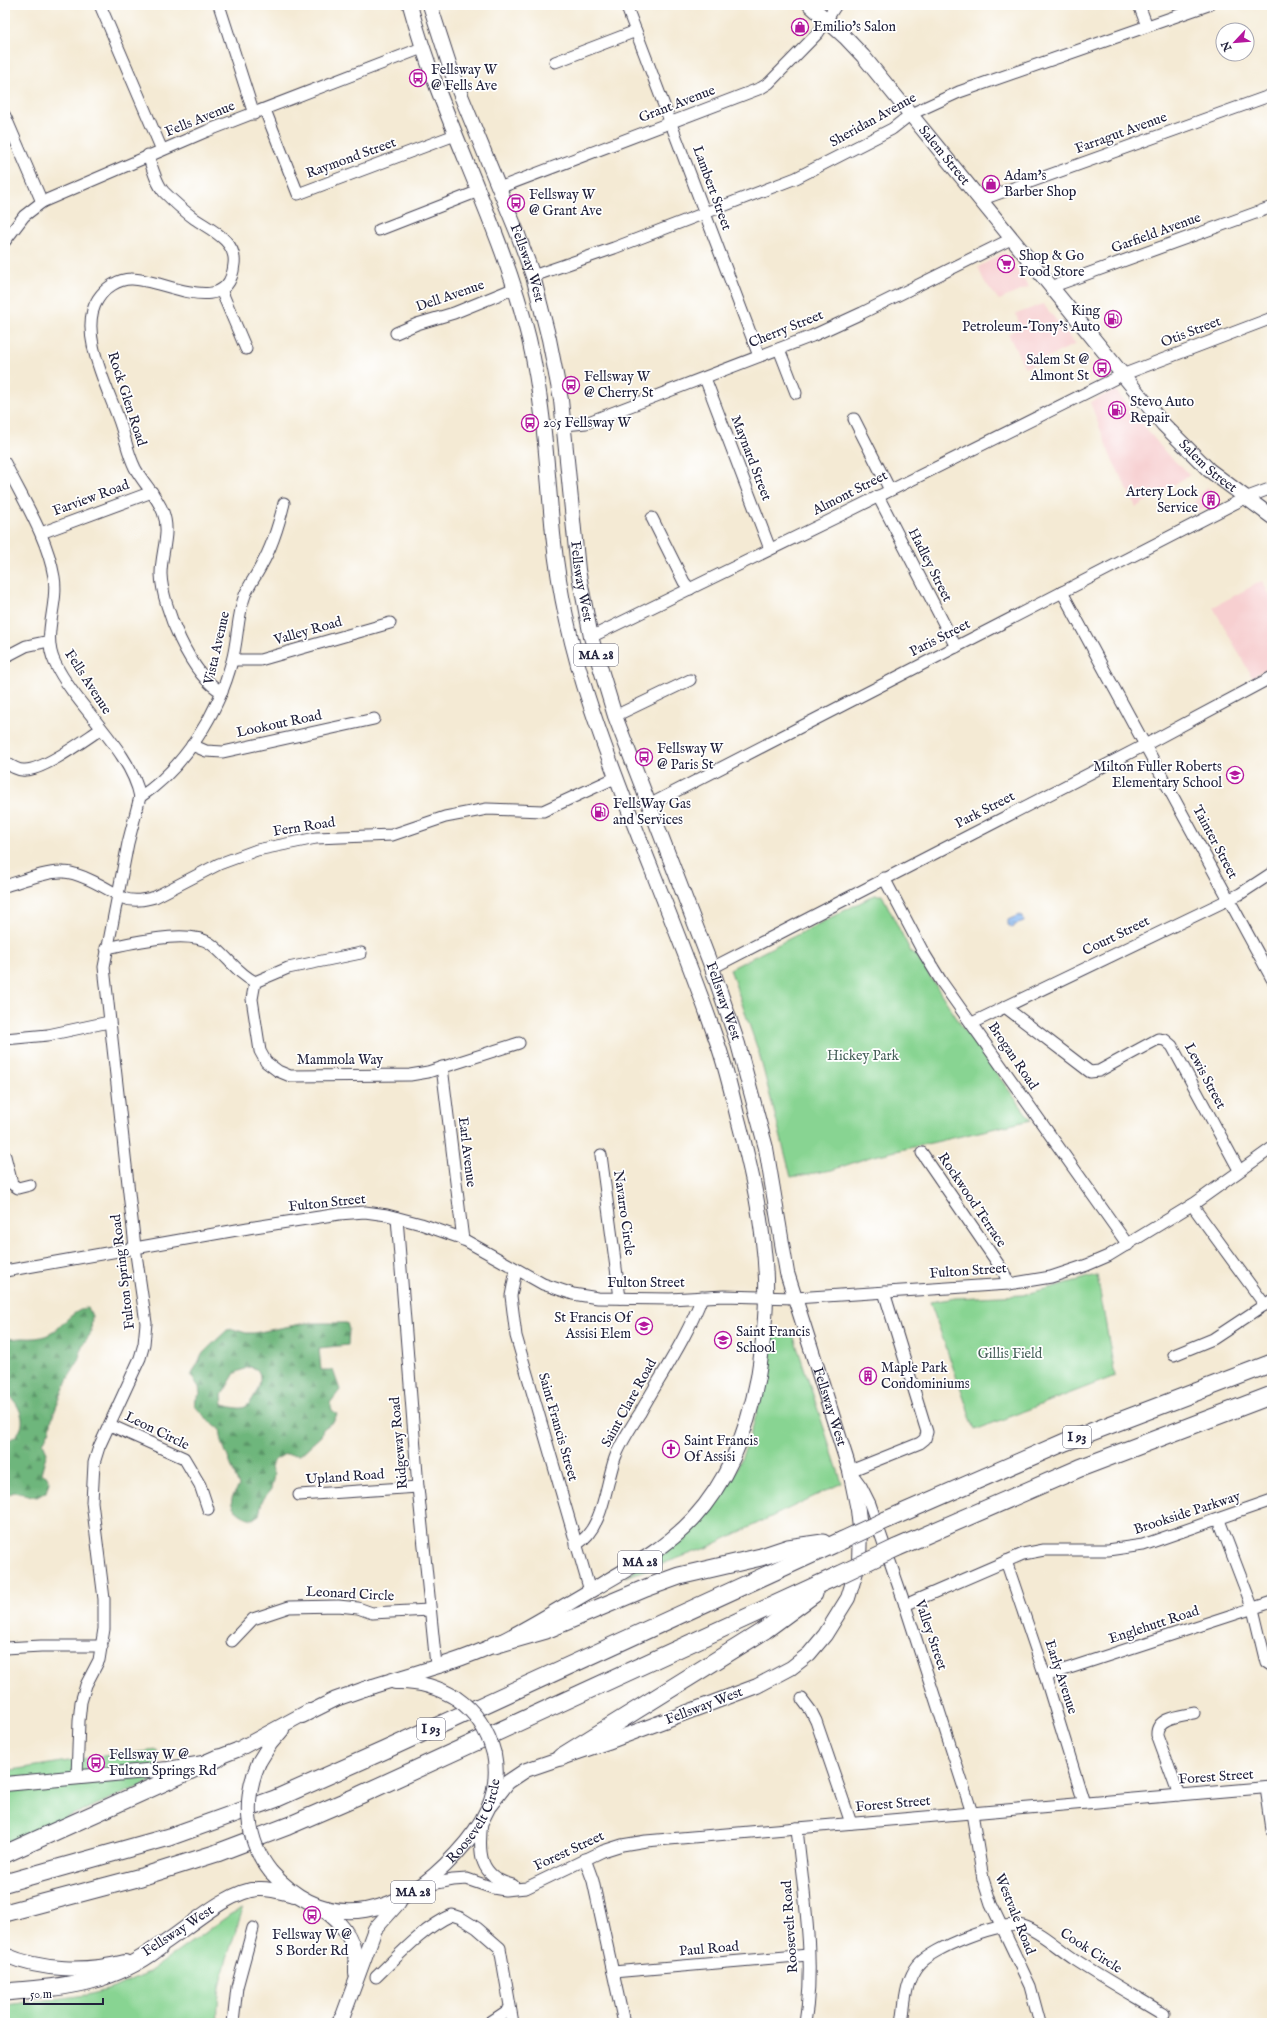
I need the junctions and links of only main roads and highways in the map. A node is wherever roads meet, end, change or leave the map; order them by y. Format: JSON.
{"nodes":[{"id":1,"x":410,"y":5,"type":"edge"},
{"id":2,"x":432,"y":5,"type":"edge"},
{"id":3,"x":810,"y":5,"type":"edge"},
{"id":4,"x":1272,"y":516,"type":"edge"},
{"id":5,"x":1272,"y":1363,"type":"edge"},
{"id":6,"x":1272,"y":1395,"type":"edge"},
{"id":7,"x":843,"y":1540,"type":"junction"},
{"id":8,"x":839,"y":1575,"type":"junction"},
{"id":9,"x":494,"y":1645,"type":"junction"},
{"id":10,"x":364,"y":1689,"type":"junction"},
{"id":11,"x":309,"y":1712,"type":"junction"},
{"id":12,"x":561,"y":1757,"type":"junction"},
{"id":13,"x":218,"y":1758,"type":"junction"},
{"id":14,"x":5,"y":1784,"type":"edge"},
{"id":15,"x":490,"y":1805,"type":"junction"},
{"id":16,"x":5,"y":1854,"type":"edge"},
{"id":17,"x":5,"y":1883,"type":"edge"},
{"id":18,"x":405,"y":1896,"type":"junction"},
{"id":19,"x":302,"y":1898,"type":"junction"},
{"id":20,"x":316,"y":1904,"type":"junction"},
{"id":21,"x":5,"y":1913,"type":"edge"},
{"id":22,"x":159,"y":1947,"type":"junction"},
{"id":23,"x":5,"y":1955,"type":"edge"},
{"id":24,"x":355,"y":1986,"type":"junction"},
{"id":25,"x":5,"y":1992,"type":"edge"},
{"id":26,"x":344,"y":2021,"type":"edge"}],
"edges":[{"from":1,"to":9,"type":"main road","name":"Fellsway West","number":"MA 28"},
{"from":2,"to":12,"type":"main road","name":"Fellsway West","number":"MA 28"},
{"from":3,"to":4,"type":"main road","name":"Salem Street"},
{"from":5,"to":7,"type":"highway","number":"I 93","bridge":true},
{"from":6,"to":8,"type":"highway","number":"I 93","bridge":true},
{"from":7,"to":9,"type":"highway"},
{"from":7,"to":17,"type":"highway","number":"I 93"},
{"from":8,"to":12,"type":"highway"},
{"from":8,"to":21,"type":"highway","number":"I 93"},
{"from":9,"to":10,"type":"main road","name":"Fellsway West","number":"MA 28"},
{"from":10,"to":11,"type":"main road","name":"Roosevelt Circle","number":"MA 28"},
{"from":10,"to":15,"type":"main road","name":"Roosevelt Circle","bridge":true},
{"from":11,"to":13,"type":"main road","number":"MA 28"},
{"from":11,"to":19,"type":"main road","name":"Roosevelt Circle","bridge":true},
{"from":12,"to":15,"type":"main road","name":"Fellsway West","number":"MA 28"},
{"from":13,"to":14,"type":"main road","number":"MA 28"},
{"from":13,"to":16,"type":"highway"},
{"from":15,"to":18,"type":"main road","name":"Roosevelt Circle","number":"MA 28"},
{"from":18,"to":20,"type":"main road","name":"Roosevelt Circle","number":"MA 28"},
{"from":18,"to":24,"type":"main road"},
{"from":19,"to":20,"type":"main road","name":"Roosevelt Circle","number":"MA 28"},
{"from":19,"to":22,"type":"main road","name":"Fellsway West","number":"MA 28"},
{"from":20,"to":24,"type":"main road"},
{"from":22,"to":23,"type":"main road","name":"Fellsway West","number":"MA 28"},
{"from":22,"to":25,"type":"highway"},
{"from":24,"to":26,"type":"main road"}]}
